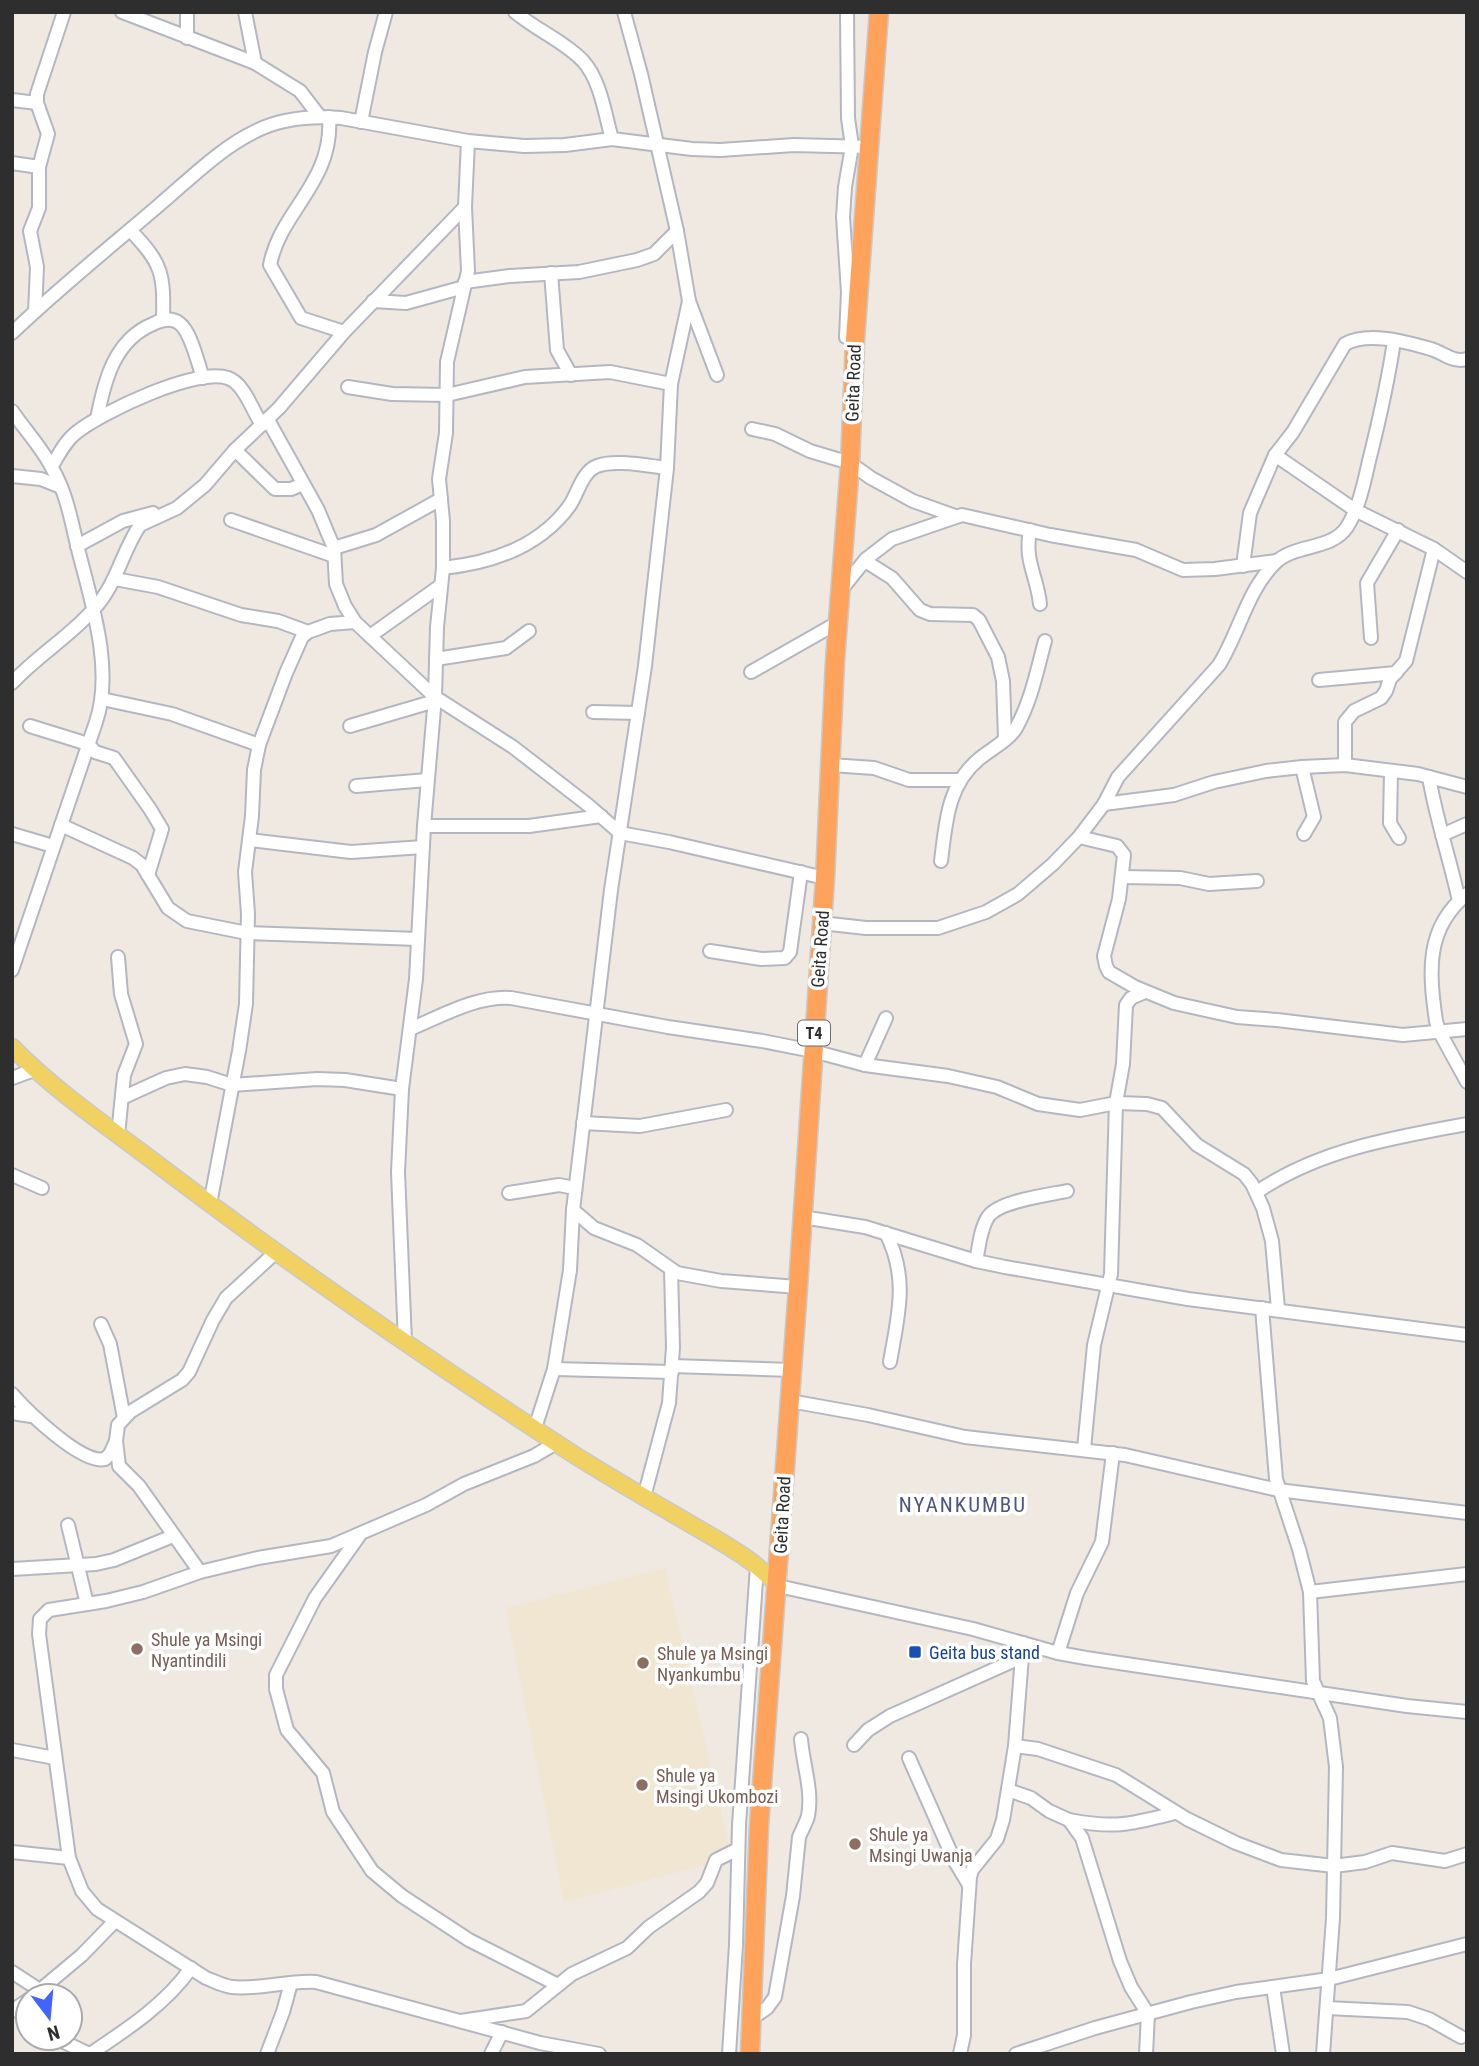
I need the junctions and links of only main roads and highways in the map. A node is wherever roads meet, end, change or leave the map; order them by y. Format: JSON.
{"nodes":[{"id":1,"x":878,"y":12,"type":"edge"},
{"id":2,"x":12,"y":1047,"type":"edge"},
{"id":3,"x":778,"y":1586,"type":"junction"},
{"id":4,"x":750,"y":2054,"type":"edge"}],
"edges":[{"from":1,"to":3,"type":"highway","name":"Geita Road","number":"T4"},
{"from":2,"to":3,"type":"main road"},
{"from":3,"to":4,"type":"highway","name":"Geita Road","number":"T4"}]}
